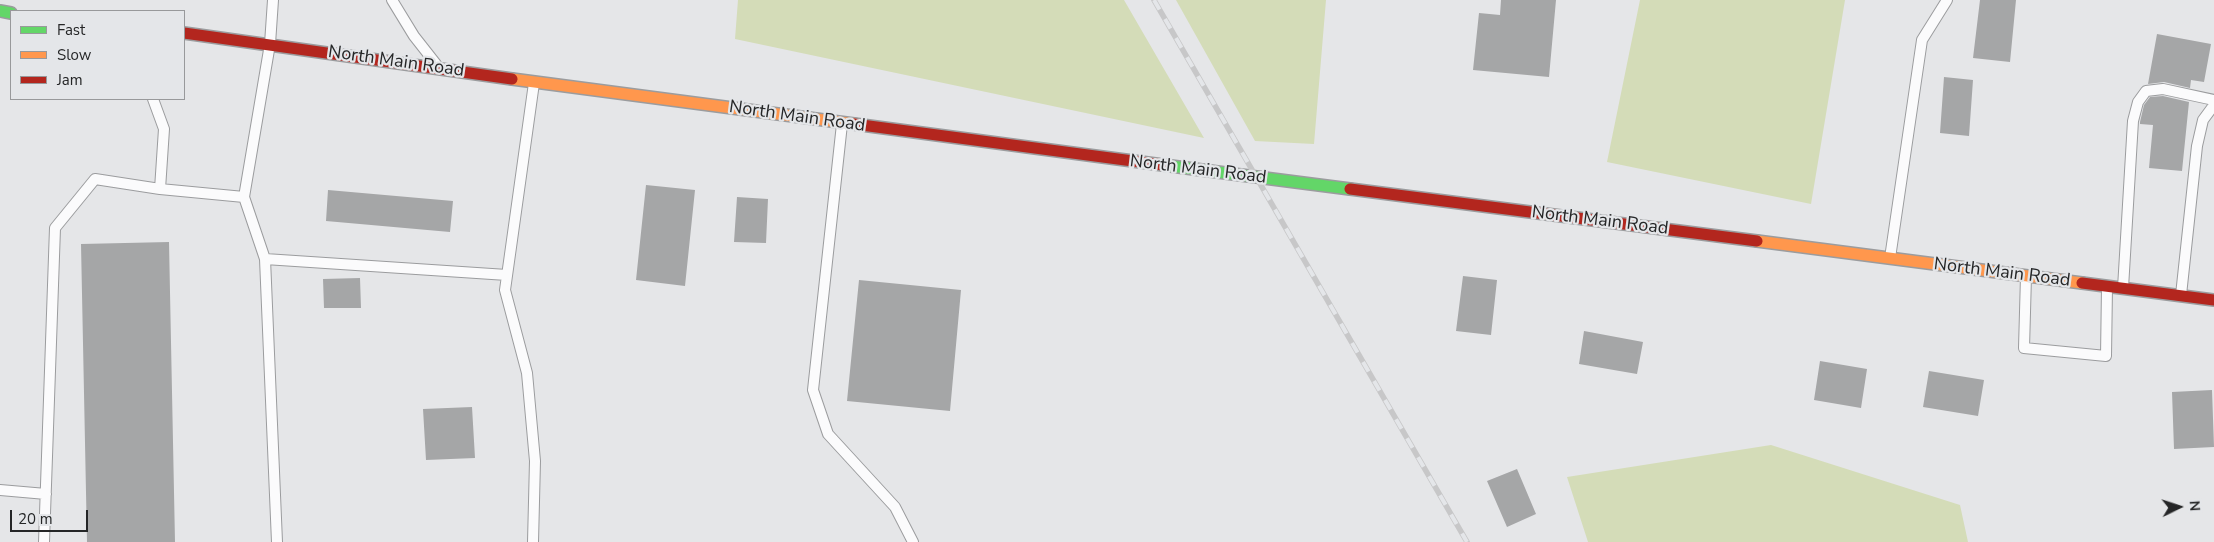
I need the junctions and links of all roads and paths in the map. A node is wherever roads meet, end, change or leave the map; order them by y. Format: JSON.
{"nodes":[{"id":1,"x":273,"y":0,"type":"edge"},
{"id":2,"x":392,"y":0,"type":"edge"},
{"id":3,"x":1947,"y":0,"type":"edge"},
{"id":4,"x":185,"y":33,"type":"edge"},
{"id":5,"x":270,"y":44,"type":"junction"},
{"id":6,"x":440,"y":68,"type":"junction"},
{"id":7,"x":534,"y":82,"type":"junction"},
{"id":8,"x":153,"y":100,"type":"edge"},
{"id":9,"x":2214,"y":100,"type":"edge"},
{"id":10,"x":2214,"y":105,"type":"edge"},
{"id":11,"x":842,"y":123,"type":"junction"},
{"id":12,"x":160,"y":189,"type":"junction"},
{"id":13,"x":244,"y":197,"type":"junction"},
{"id":14,"x":265,"y":259,"type":"junction"},
{"id":15,"x":1890,"y":259,"type":"junction"},
{"id":16,"x":507,"y":275,"type":"junction"},
{"id":17,"x":2026,"y":276,"type":"junction"},
{"id":18,"x":2106,"y":286,"type":"junction"},
{"id":19,"x":2123,"y":288,"type":"junction"},
{"id":20,"x":2180,"y":296,"type":"junction"},
{"id":21,"x":2214,"y":300,"type":"edge"},
{"id":22,"x":0,"y":490,"type":"edge"},
{"id":23,"x":46,"y":494,"type":"junction"},
{"id":24,"x":44,"y":542,"type":"edge"},
{"id":25,"x":277,"y":542,"type":"edge"},
{"id":26,"x":533,"y":542,"type":"edge"},
{"id":27,"x":913,"y":542,"type":"edge"}],
"edges":[{"from":1,"to":5,"type":"lane"},
{"from":2,"to":6,"type":"lane"},
{"from":3,"to":15,"type":"lane"},
{"from":4,"to":5,"type":"main road","name":"North Main Road"},
{"from":5,"to":6,"type":"main road","name":"North Main Road"},
{"from":5,"to":13,"type":"lane"},
{"from":6,"to":7,"type":"main road","name":"North Main Road"},
{"from":7,"to":11,"type":"main road","name":"North Main Road"},
{"from":7,"to":16,"type":"lane"},
{"from":8,"to":12,"type":"lane"},
{"from":9,"to":19,"type":"lane"},
{"from":10,"to":20,"type":"lane"},
{"from":11,"to":15,"type":"main road","name":"North Main Road"},
{"from":11,"to":27,"type":"lane"},
{"from":12,"to":13,"type":"lane"},
{"from":12,"to":23,"type":"lane"},
{"from":13,"to":14,"type":"lane"},
{"from":14,"to":16,"type":"lane"},
{"from":14,"to":25,"type":"lane"},
{"from":15,"to":17,"type":"main road","name":"North Main Road"},
{"from":16,"to":26,"type":"lane"},
{"from":17,"to":18,"type":"main road","name":"North Main Road"},
{"from":17,"to":18,"type":"lane"},
{"from":18,"to":19,"type":"main road","name":"North Main Road"},
{"from":19,"to":20,"type":"main road","name":"North Main Road"},
{"from":20,"to":21,"type":"main road","name":"North Main Road"},
{"from":22,"to":23,"type":"lane"},
{"from":23,"to":24,"type":"lane"}]}
